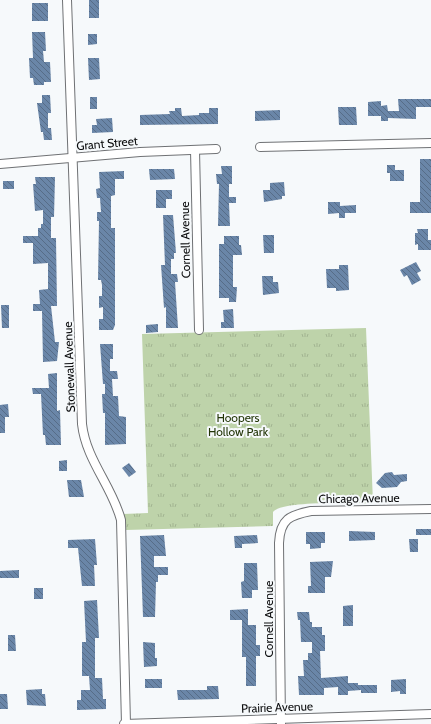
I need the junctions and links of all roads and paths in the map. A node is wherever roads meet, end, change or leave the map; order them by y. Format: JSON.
{"nodes":[{"id":1,"x":68,"y":0,"type":"edge"},
{"id":2,"x":431,"y":142,"type":"edge"},
{"id":3,"x":260,"y":147,"type":"dead end"},
{"id":4,"x":216,"y":149,"type":"dead end"},
{"id":5,"x":195,"y":150,"type":"junction"},
{"id":6,"x":73,"y":158,"type":"junction"},
{"id":7,"x":0,"y":164,"type":"edge"},
{"id":8,"x":199,"y":330,"type":"dead end"},
{"id":9,"x":431,"y":509,"type":"edge"},
{"id":10,"x":289,"y":518,"type":"joint"},
{"id":11,"x":431,"y":714,"type":"edge"},
{"id":12,"x":281,"y":722,"type":"edge"},
{"id":13,"x":125,"y":724,"type":"edge"}],
"edges":[{"from":1,"to":6,"type":"street","name":"Stonewall Avenue"},
{"from":2,"to":3,"type":"street"},
{"from":4,"to":5,"type":"street","name":"Grant Street"},
{"from":5,"to":6,"type":"street","name":"Grant Street"},
{"from":5,"to":8,"type":"street","name":"Cornell Avenue"},
{"from":6,"to":7,"type":"street","name":"Grant Street"},
{"from":6,"to":13,"type":"street","name":"Stonewall Avenue"},
{"from":9,"to":10,"type":"street","name":"Chicago Avenue"},
{"from":10,"to":12,"type":"street","name":"Cornell Avenue"},
{"from":11,"to":12,"type":"street","name":"Prairie Avenue"},
{"from":12,"to":13,"type":"street","name":"Prairie Avenue"}]}
